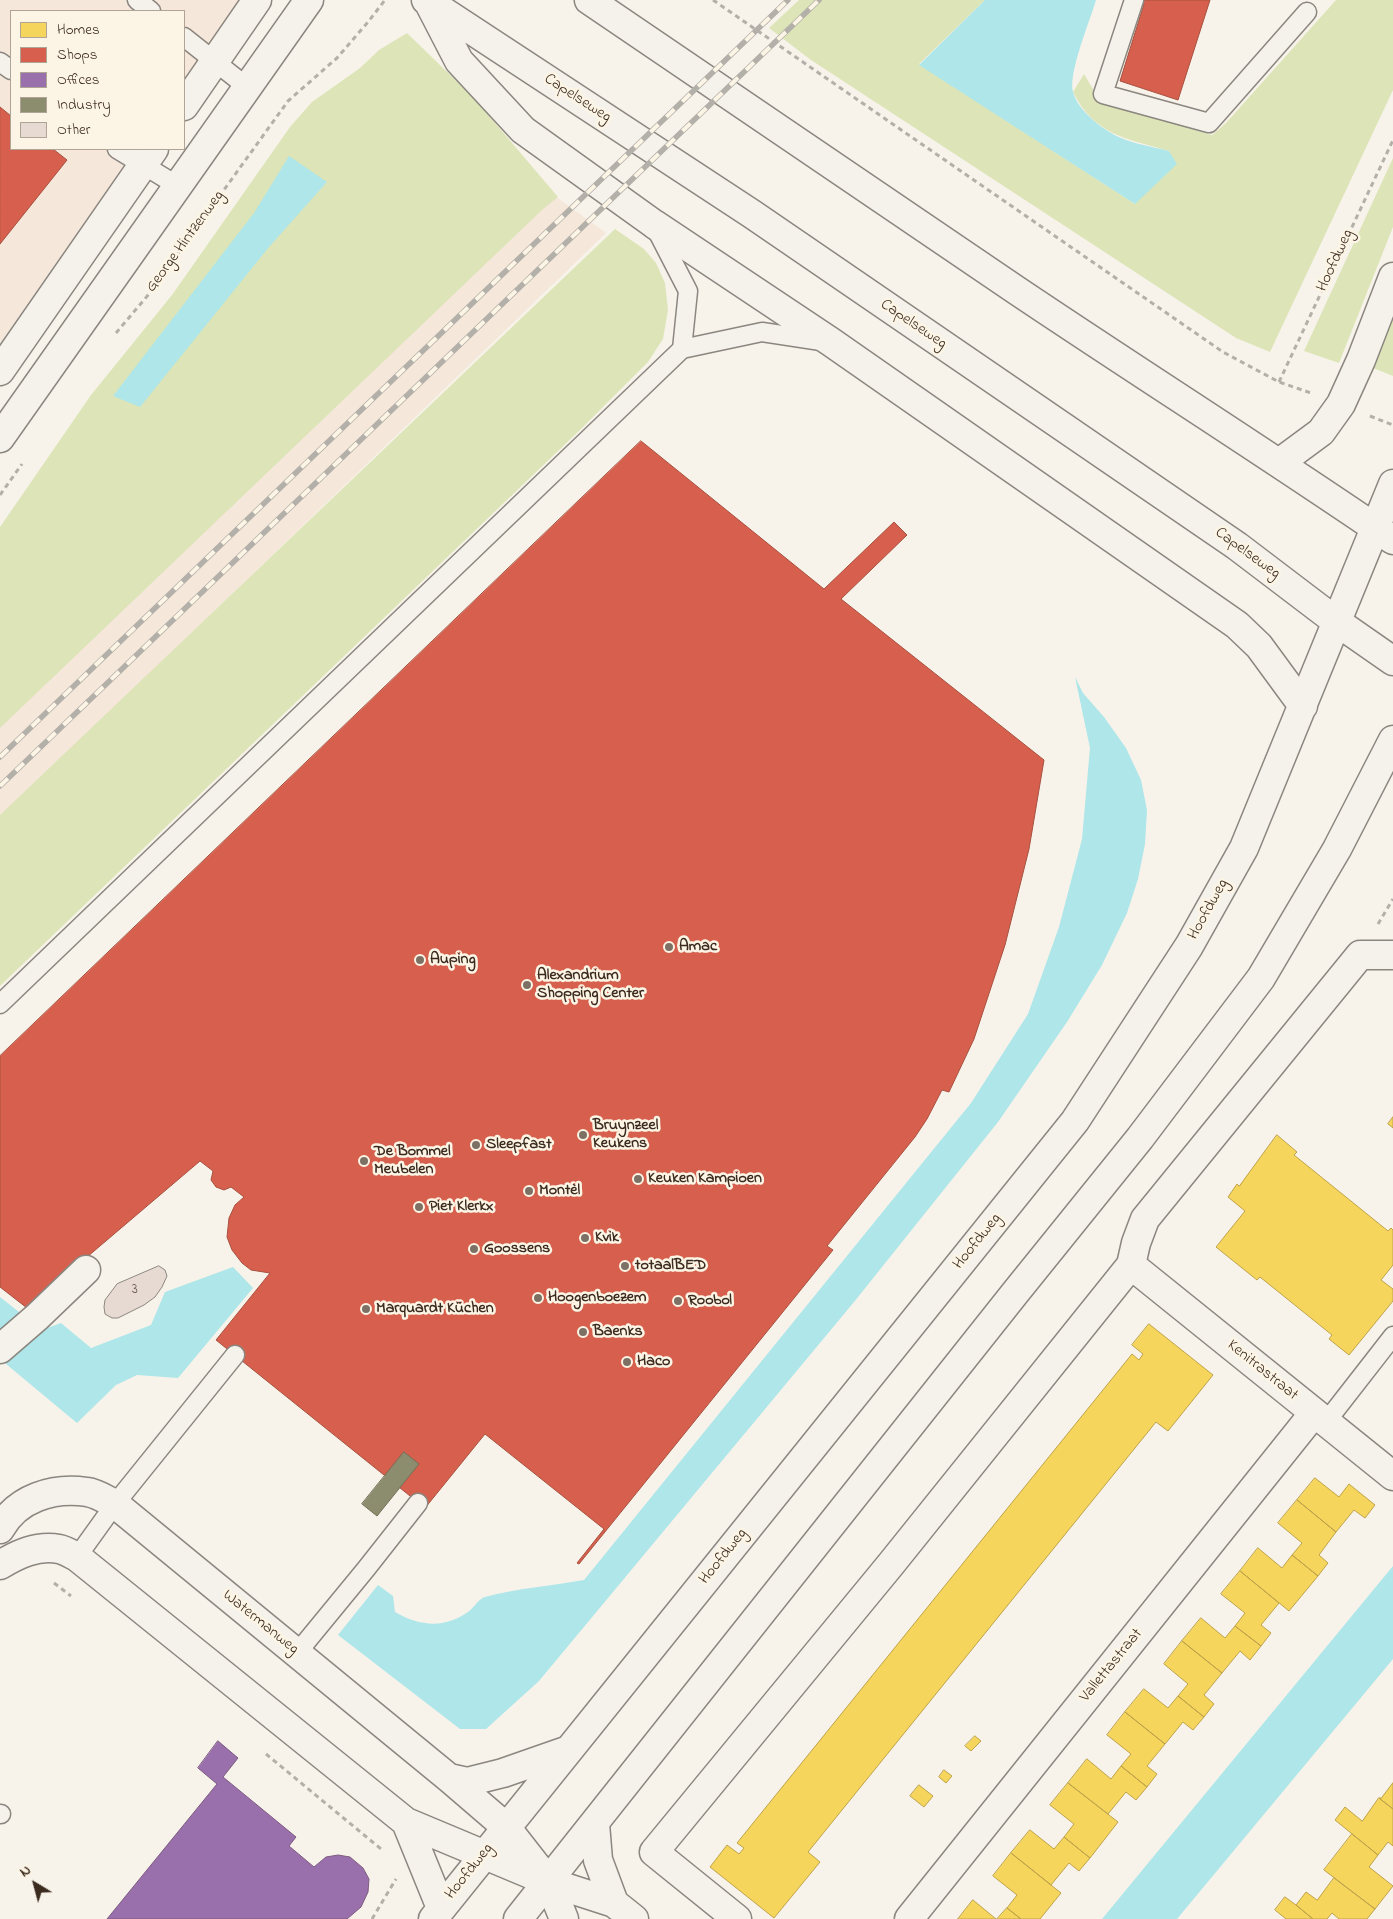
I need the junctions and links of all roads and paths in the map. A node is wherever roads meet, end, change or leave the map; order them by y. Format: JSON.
{"nodes":[{"id":1,"x":137,"y":0,"type":"edge"},
{"id":2,"x":257,"y":0,"type":"edge"},
{"id":3,"x":309,"y":0,"type":"edge"},
{"id":4,"x":385,"y":0,"type":"edge"},
{"id":5,"x":589,"y":0,"type":"edge"},
{"id":6,"x":713,"y":0,"type":"edge"},
{"id":7,"x":1134,"y":0,"type":"edge"},
{"id":8,"x":427,"y":1,"type":"edge"},
{"id":9,"x":150,"y":10,"type":"edge"},
{"id":10,"x":1307,"y":12,"type":"dead end"},
{"id":11,"x":185,"y":38,"type":"edge"},
{"id":12,"x":215,"y":62,"type":"junction"},
{"id":13,"x":247,"y":87,"type":"junction"},
{"id":14,"x":185,"y":105,"type":"edge"},
{"id":15,"x":1393,"y":140,"type":"edge"},
{"id":16,"x":122,"y":150,"type":"edge"},
{"id":17,"x":149,"y":156,"type":"edge"},
{"id":18,"x":178,"y":186,"type":"junction"},
{"id":19,"x":654,"y":224,"type":"junction"},
{"id":20,"x":1393,"y":277,"type":"edge"},
{"id":21,"x":110,"y":340,"type":"dead end"},
{"id":22,"x":831,"y":342,"type":"junction"},
{"id":23,"x":682,"y":349,"type":"junction"},
{"id":24,"x":0,"y":371,"type":"edge"},
{"id":25,"x":0,"y":438,"type":"edge"},
{"id":26,"x":27,"y":456,"type":"dead end"},
{"id":27,"x":1279,"y":463,"type":"junction"},
{"id":28,"x":1393,"y":484,"type":"edge"},
{"id":29,"x":0,"y":495,"type":"edge"},
{"id":30,"x":1384,"y":534,"type":"edge"},
{"id":31,"x":1337,"y":622,"type":"junction"},
{"id":32,"x":1393,"y":661,"type":"edge"},
{"id":33,"x":1303,"y":706,"type":"junction"},
{"id":34,"x":1393,"y":740,"type":"edge"},
{"id":35,"x":1393,"y":956,"type":"edge"},
{"id":36,"x":0,"y":1004,"type":"edge"},
{"id":37,"x":1131,"y":1265,"type":"junction"},
{"id":38,"x":86,"y":1270,"type":"dead end"},
{"id":39,"x":1393,"y":1336,"type":"edge"},
{"id":40,"x":0,"y":1350,"type":"edge"},
{"id":41,"x":235,"y":1356,"type":"dead end"},
{"id":42,"x":1320,"y":1418,"type":"junction"},
{"id":43,"x":1393,"y":1476,"type":"edge"},
{"id":44,"x":418,"y":1503,"type":"dead end"},
{"id":45,"x":115,"y":1504,"type":"junction"},
{"id":46,"x":0,"y":1529,"type":"edge"},
{"id":47,"x":77,"y":1557,"type":"junction"},
{"id":48,"x":0,"y":1565,"type":"edge"},
{"id":49,"x":48,"y":1579,"type":"dead end"},
{"id":50,"x":74,"y":1599,"type":"dead end"},
{"id":51,"x":297,"y":1653,"type":"junction"},
{"id":52,"x":566,"y":1750,"type":"junction"},
{"id":53,"x":263,"y":1752,"type":"dead end"},
{"id":54,"x":449,"y":1778,"type":"junction"},
{"id":55,"x":406,"y":1822,"type":"junction"},
{"id":56,"x":594,"y":1824,"type":"junction"},
{"id":57,"x":506,"y":1827,"type":"junction"},
{"id":58,"x":384,"y":1851,"type":"dead end"},
{"id":59,"x":484,"y":1855,"type":"junction"},
{"id":60,"x":549,"y":1882,"type":"junction"},
{"id":61,"x":400,"y":1885,"type":"dead end"},
{"id":62,"x":624,"y":1911,"type":"edge"},
{"id":63,"x":437,"y":1913,"type":"edge"},
{"id":64,"x":372,"y":1919,"type":"edge"},
{"id":65,"x":518,"y":1919,"type":"edge"},
{"id":66,"x":564,"y":1919,"type":"edge"},
{"id":67,"x":737,"y":1919,"type":"edge"},
{"id":68,"x":909,"y":1919,"type":"edge"}],
"edges":[{"from":1,"to":9,"type":"lane"},
{"from":2,"to":12,"type":"main road"},
{"from":3,"to":13,"type":"main road"},
{"from":4,"to":21,"type":"path","name":"George Hintzenweg"},
{"from":5,"to":27,"type":"main road"},
{"from":6,"to":15,"type":"path","name":"Hoofdweg"},
{"from":7,"to":10,"type":"lane"},
{"from":8,"to":19,"type":"main road"},
{"from":8,"to":31,"type":"main road","name":"Capelseweg"},
{"from":11,"to":12,"type":"lane"},
{"from":12,"to":13,"type":"lane"},
{"from":12,"to":14,"type":"main road"},
{"from":13,"to":18,"type":"main road"},
{"from":16,"to":17,"type":"lane"},
{"from":17,"to":18,"type":"lane"},
{"from":17,"to":24,"type":"main road"},
{"from":18,"to":25,"type":"main road"},
{"from":19,"to":22,"type":"main road"},
{"from":19,"to":23,"type":"lane"},
{"from":20,"to":27,"type":"main road"},
{"from":22,"to":23,"type":"lane"},
{"from":22,"to":33,"type":"main road"},
{"from":23,"to":36,"type":"lane"},
{"from":26,"to":29,"type":"path"},
{"from":27,"to":30,"type":"main road"},
{"from":28,"to":30,"type":"main road","name":"Hoofdweg"},
{"from":30,"to":31,"type":"main road","name":"Hoofdweg"},
{"from":31,"to":32,"type":"main road","name":"Capelseweg"},
{"from":31,"to":33,"type":"main road","name":"Hoofdweg"},
{"from":33,"to":52,"type":"main road","name":"Hoofdweg"},
{"from":34,"to":56,"type":"main road"},
{"from":35,"to":37,"type":"main road"},
{"from":37,"to":42,"type":"main road","name":"Kenitrastraat"},
{"from":37,"to":67,"type":"main road"},
{"from":38,"to":40,"type":"main road"},
{"from":39,"to":42,"type":"lane"},
{"from":41,"to":45,"type":"lane"},
{"from":42,"to":43,"type":"main road","name":"Kenitrastraat"},
{"from":42,"to":68,"type":"main road","name":"Vallettastraat"},
{"from":44,"to":51,"type":"lane"},
{"from":45,"to":46,"type":"main road","name":"Watermanweg"},
{"from":45,"to":47,"type":"lane"},
{"from":45,"to":51,"type":"main road","name":"Watermanweg"},
{"from":47,"to":48,"type":"main road"},
{"from":47,"to":55,"type":"main road"},
{"from":49,"to":50,"type":"path"},
{"from":51,"to":54,"type":"main road","name":"Watermanweg"},
{"from":52,"to":54,"type":"main road"},
{"from":52,"to":57,"type":"main road","name":"Hoofdweg"},
{"from":53,"to":58,"type":"path"},
{"from":54,"to":57,"type":"main road","name":"Watermanweg"},
{"from":55,"to":59,"type":"main road"},
{"from":55,"to":63,"type":"main road"},
{"from":56,"to":60,"type":"main road"},
{"from":56,"to":62,"type":"main road"},
{"from":57,"to":59,"type":"main road","name":"Hoofdweg"},
{"from":57,"to":60,"type":"main road","name":"Watermanweg"},
{"from":59,"to":60,"type":"main road"},
{"from":59,"to":63,"type":"main road","name":"Hoofdweg"},
{"from":60,"to":62,"type":"main road"},
{"from":60,"to":65,"type":"main road"},
{"from":60,"to":66,"type":"main road","name":"Watermanweg"},
{"from":61,"to":64,"type":"path"}]}
